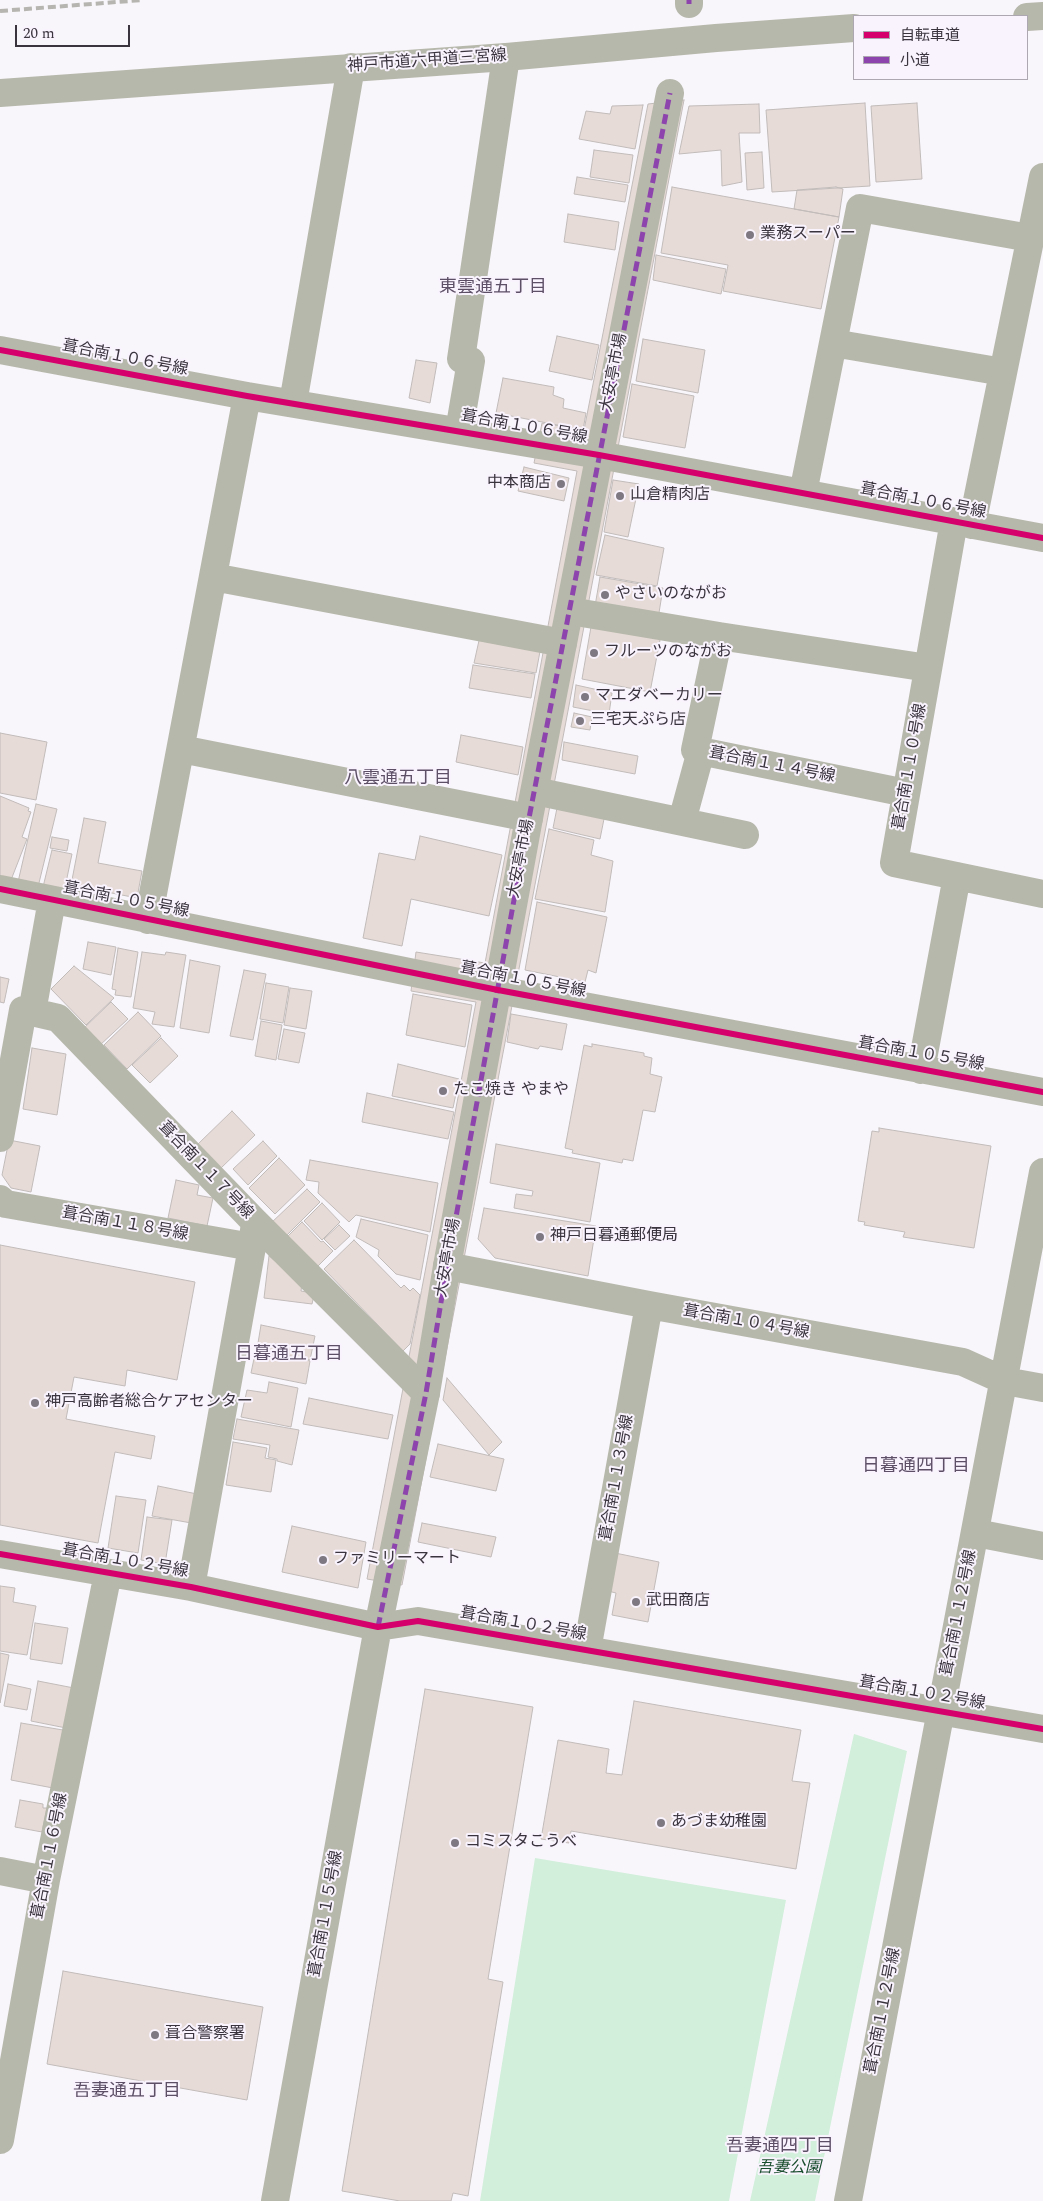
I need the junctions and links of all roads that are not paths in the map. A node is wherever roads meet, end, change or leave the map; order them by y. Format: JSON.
{"nodes":[{"id":1,"x":1043,"y":16,"type":"edge"},
{"id":2,"x":1028,"y":17,"type":"edge"},
{"id":3,"x":853,"y":28,"type":"edge"},
{"id":4,"x":506,"y":56,"type":"junction"},
{"id":5,"x":351,"y":67,"type":"junction"},
{"id":6,"x":0,"y":93,"type":"edge"},
{"id":7,"x":670,"y":93,"type":"dead end"},
{"id":8,"x":1042,"y":185,"type":"edge"},
{"id":9,"x":1030,"y":238,"type":"junction"},
{"id":10,"x":833,"y":343,"type":"junction"},
{"id":11,"x":0,"y":350,"type":"edge"},
{"id":12,"x":1003,"y":372,"type":"junction"},
{"id":13,"x":247,"y":396,"type":"junction"},
{"id":14,"x":293,"y":403,"type":"junction"},
{"id":15,"x":459,"y":431,"type":"junction"},
{"id":16,"x":599,"y":455,"type":"junction"},
{"id":17,"x":803,"y":493,"type":"junction"},
{"id":18,"x":963,"y":523,"type":"junction"},
{"id":19,"x":1043,"y":538,"type":"edge"},
{"id":20,"x":213,"y":577,"type":"junction"},
{"id":21,"x":570,"y":611,"type":"junction"},
{"id":22,"x":719,"y":636,"type":"junction"},
{"id":23,"x":563,"y":643,"type":"junction"},
{"id":24,"x":928,"y":668,"type":"junction"},
{"id":25,"x":181,"y":750,"type":"junction"},
{"id":26,"x":701,"y":751,"type":"junction"},
{"id":27,"x":535,"y":791,"type":"junction"},
{"id":28,"x":906,"y":793,"type":"junction"},
{"id":29,"x":529,"y":818,"type":"junction"},
{"id":30,"x":682,"y":821,"type":"junction"},
{"id":31,"x":746,"y":835,"type":"dead end"},
{"id":32,"x":957,"y":876,"type":"junction"},
{"id":33,"x":0,"y":889,"type":"edge"},
{"id":34,"x":1043,"y":894,"type":"edge"},
{"id":35,"x":52,"y":900,"type":"junction"},
{"id":36,"x":148,"y":920,"type":"junction"},
{"id":37,"x":498,"y":990,"type":"junction"},
{"id":38,"x":32,"y":1012,"type":"junction"},
{"id":39,"x":921,"y":1070,"type":"junction"},
{"id":40,"x":1043,"y":1092,"type":"edge"},
{"id":41,"x":0,"y":1138,"type":"edge"},
{"id":42,"x":1043,"y":1172,"type":"edge"},
{"id":43,"x":0,"y":1199,"type":"edge"},
{"id":44,"x":254,"y":1234,"type":"junction"},
{"id":45,"x":1036,"y":1255,"type":"edge"},
{"id":46,"x":447,"y":1266,"type":"junction"},
{"id":47,"x":649,"y":1305,"type":"junction"},
{"id":48,"x":1005,"y":1381,"type":"junction"},
{"id":49,"x":1043,"y":1388,"type":"edge"},
{"id":50,"x":426,"y":1393,"type":"junction"},
{"id":51,"x":976,"y":1533,"type":"junction"},
{"id":52,"x":1043,"y":1546,"type":"edge"},
{"id":53,"x":0,"y":1554,"type":"edge"},
{"id":54,"x":108,"y":1573,"type":"junction"},
{"id":55,"x":191,"y":1587,"type":"junction"},
{"id":56,"x":378,"y":1627,"type":"junction"},
{"id":57,"x":587,"y":1650,"type":"junction"},
{"id":58,"x":941,"y":1711,"type":"junction"},
{"id":59,"x":1043,"y":1729,"type":"edge"},
{"id":60,"x":0,"y":1871,"type":"edge"},
{"id":61,"x":46,"y":1880,"type":"junction"},
{"id":62,"x":0,"y":2140,"type":"edge"},
{"id":63,"x":276,"y":2201,"type":"edge"},
{"id":64,"x":848,"y":2201,"type":"edge"}],
"edges":[{"from":1,"to":2,"type":"street"},
{"from":3,"to":4,"type":"street","name":"神戸市道六甲道三宮線"},
{"from":4,"to":5,"type":"street","name":"神戸市道六甲道三宮線"},
{"from":4,"to":15,"type":"street"},
{"from":5,"to":6,"type":"street","name":"神戸市道六甲道三宮線"},
{"from":5,"to":14,"type":"street"},
{"from":7,"to":16,"type":"street","name":"大安亭市場"},
{"from":8,"to":9,"type":"street","name":"葺合南１１０号線"},
{"from":9,"to":10,"type":"street"},
{"from":9,"to":12,"type":"street","name":"葺合南１１０号線"},
{"from":10,"to":12,"type":"street"},
{"from":10,"to":17,"type":"street"},
{"from":11,"to":13,"type":"street","name":"葺合南１０６号線"},
{"from":12,"to":18,"type":"street","name":"葺合南１１０号線"},
{"from":13,"to":14,"type":"street","name":"葺合南１０６号線"},
{"from":13,"to":20,"type":"street"},
{"from":14,"to":15,"type":"street","name":"葺合南１０６号線"},
{"from":15,"to":16,"type":"street","name":"葺合南１０６号線"},
{"from":16,"to":17,"type":"street","name":"葺合南１０６号線"},
{"from":16,"to":21,"type":"street","name":"大安亭市場"},
{"from":17,"to":18,"type":"street","name":"葺合南１０６号線"},
{"from":18,"to":19,"type":"street","name":"葺合南１０６号線"},
{"from":18,"to":24,"type":"street","name":"葺合南１１０号線"},
{"from":20,"to":23,"type":"street"},
{"from":20,"to":25,"type":"street"},
{"from":21,"to":22,"type":"street"},
{"from":21,"to":23,"type":"street","name":"大安亭市場"},
{"from":22,"to":24,"type":"street"},
{"from":22,"to":26,"type":"street","name":"葺合南１１４号線"},
{"from":23,"to":27,"type":"street","name":"大安亭市場"},
{"from":24,"to":28,"type":"street","name":"葺合南１１０号線"},
{"from":25,"to":29,"type":"street"},
{"from":25,"to":36,"type":"street"},
{"from":26,"to":28,"type":"street","name":"葺合南１１４号線"},
{"from":26,"to":30,"type":"street"},
{"from":27,"to":29,"type":"street","name":"大安亭市場"},
{"from":27,"to":30,"type":"street"},
{"from":28,"to":32,"type":"street","name":"葺合南１１０号線"},
{"from":29,"to":37,"type":"street","name":"大安亭市場"},
{"from":30,"to":31,"type":"street"},
{"from":32,"to":34,"type":"street","name":"葺合南１１０号線"},
{"from":32,"to":39,"type":"street"},
{"from":33,"to":35,"type":"street","name":"葺合南１０５号線"},
{"from":35,"to":36,"type":"street","name":"葺合南１０５号線"},
{"from":35,"to":38,"type":"street"},
{"from":36,"to":37,"type":"street","name":"葺合南１０５号線"},
{"from":37,"to":39,"type":"street","name":"葺合南１０５号線"},
{"from":37,"to":46,"type":"street","name":"大安亭市場"},
{"from":38,"to":41,"type":"street"},
{"from":38,"to":44,"type":"street","name":"葺合南１１７号線"},
{"from":39,"to":40,"type":"street","name":"葺合南１０５号線"},
{"from":42,"to":45,"type":"street","name":"葺合南１１２号線"},
{"from":43,"to":44,"type":"street","name":"葺合南１１８号線"},
{"from":44,"to":50,"type":"street","name":"葺合南１１７号線"},
{"from":44,"to":55,"type":"street"},
{"from":45,"to":48,"type":"street","name":"葺合南１１２号線"},
{"from":46,"to":47,"type":"street","name":"葺合南１０４号線"},
{"from":46,"to":50,"type":"street","name":"大安亭市場"},
{"from":47,"to":48,"type":"street","name":"葺合南１０４号線"},
{"from":47,"to":57,"type":"street","name":"葺合南１１３号線"},
{"from":48,"to":49,"type":"street","name":"葺合南１０４号線"},
{"from":48,"to":51,"type":"street","name":"葺合南１１２号線"},
{"from":50,"to":56,"type":"street","name":"大安亭市場"},
{"from":51,"to":52,"type":"street"},
{"from":51,"to":58,"type":"street","name":"葺合南１１２号線"},
{"from":53,"to":54,"type":"street","name":"葺合南１０２号線"},
{"from":54,"to":55,"type":"street","name":"葺合南１０２号線"},
{"from":54,"to":61,"type":"street","name":"葺合南１１６号線"},
{"from":55,"to":56,"type":"street","name":"葺合南１０２号線"},
{"from":56,"to":57,"type":"street","name":"葺合南１０２号線"},
{"from":56,"to":63,"type":"street","name":"葺合南１１５号線"},
{"from":57,"to":58,"type":"street","name":"葺合南１０２号線"},
{"from":58,"to":59,"type":"street","name":"葺合南１０２号線"},
{"from":58,"to":64,"type":"street","name":"葺合南１１２号線"},
{"from":60,"to":61,"type":"street"},
{"from":61,"to":62,"type":"street","name":"葺合南１１６号線"}]}
